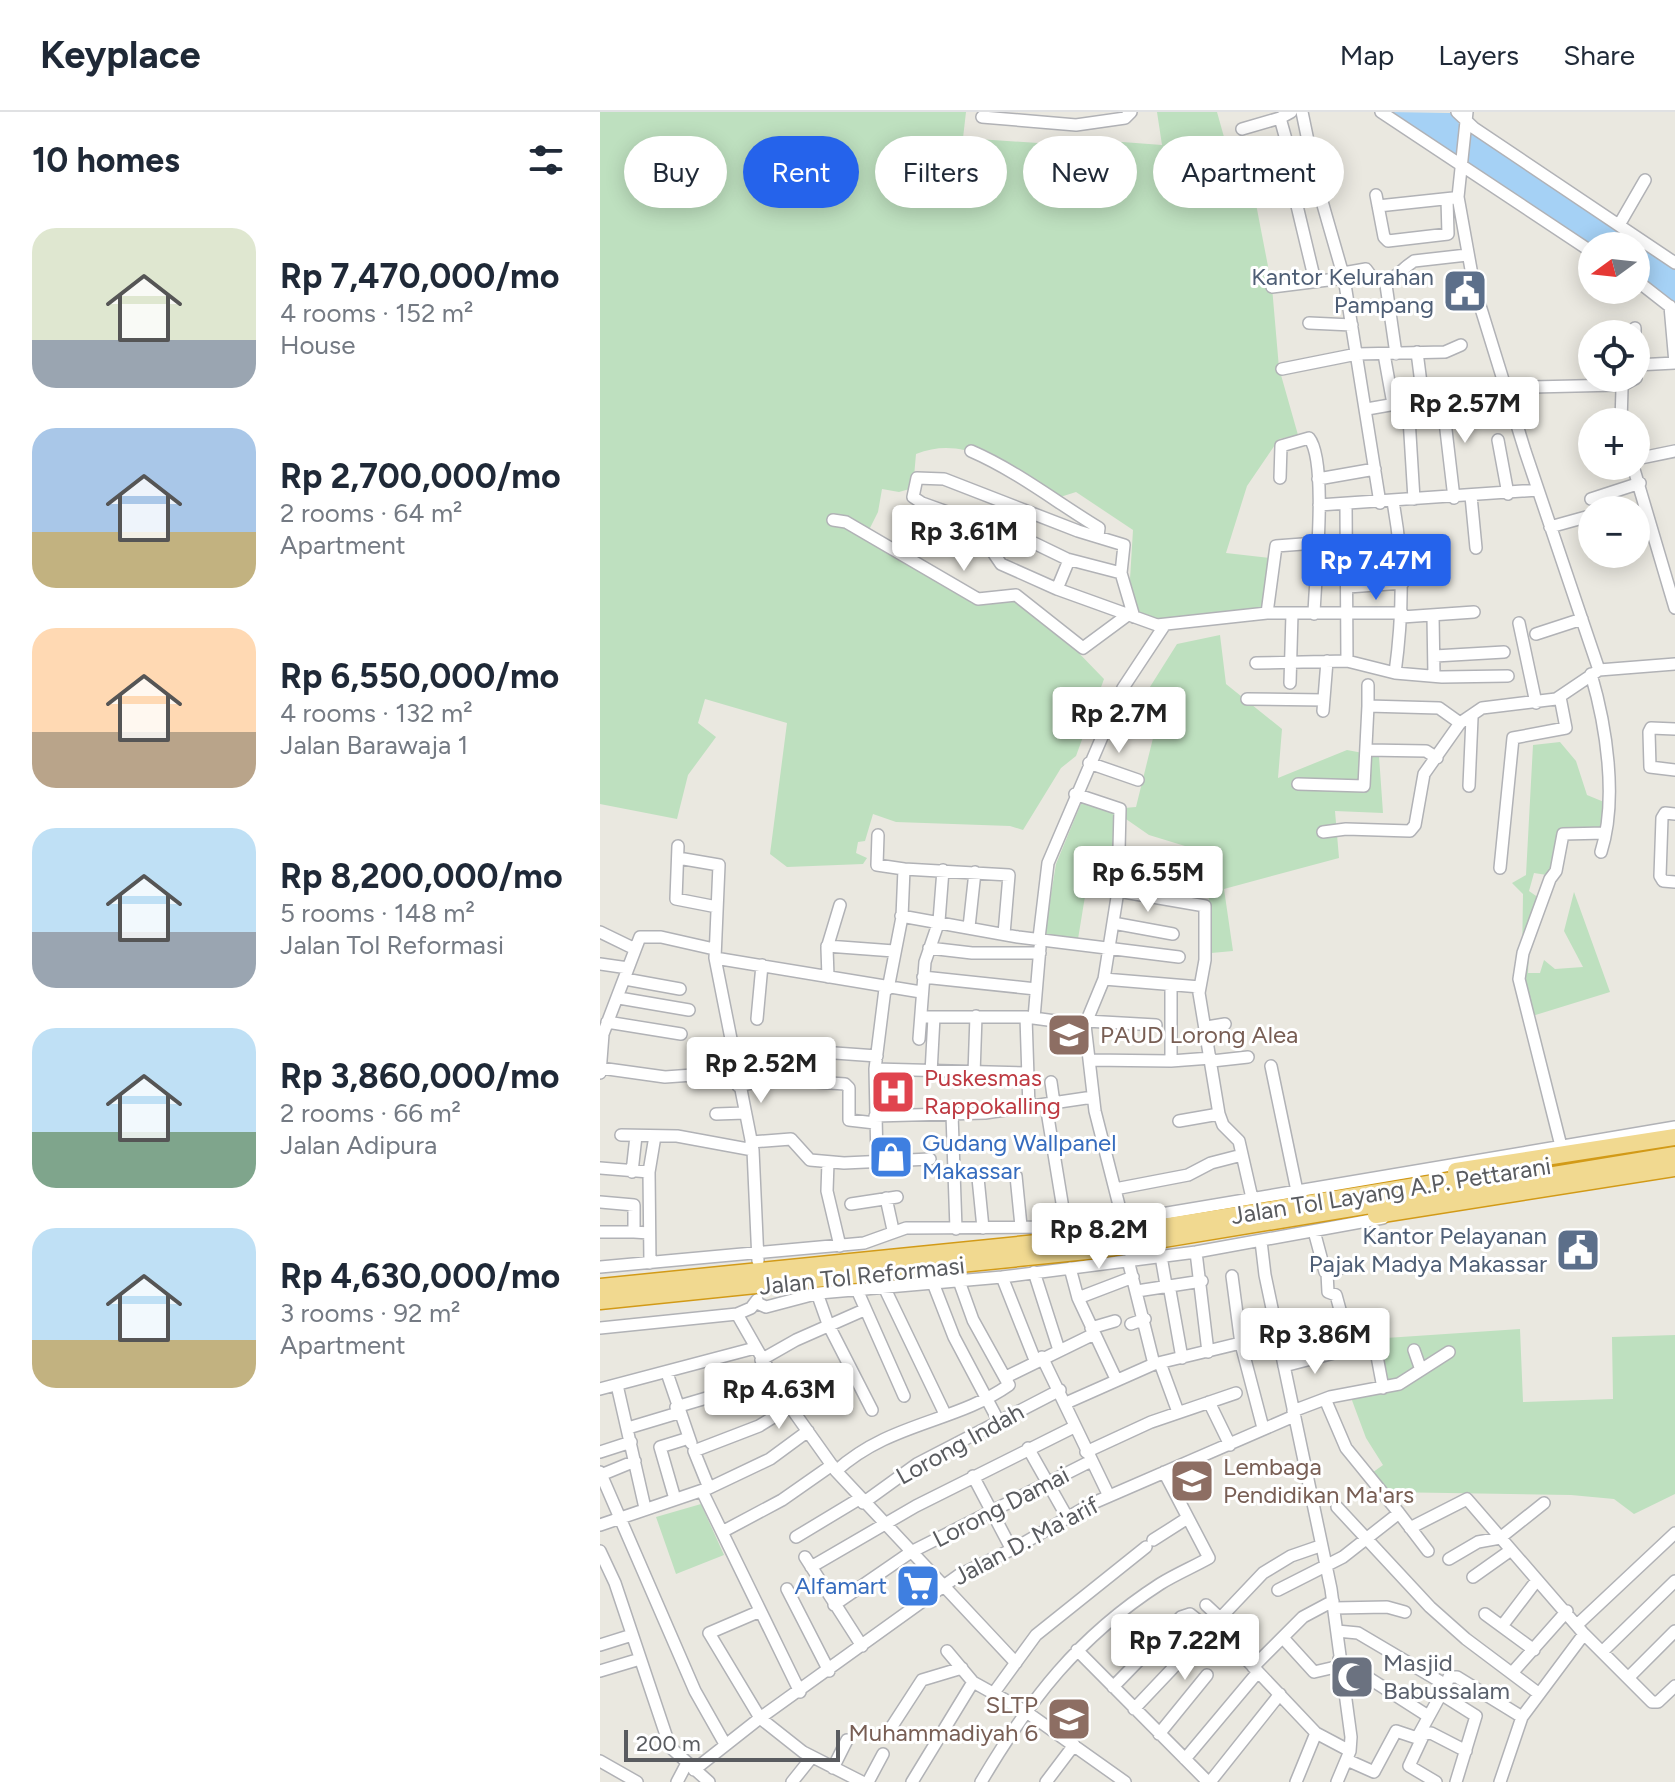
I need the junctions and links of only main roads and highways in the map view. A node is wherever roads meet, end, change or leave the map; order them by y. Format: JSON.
{"nodes":[{"id":1,"x":1675,"y":1137,"type":"edge"},
{"id":2,"x":1675,"y":1146,"type":"edge"},
{"id":3,"x":1675,"y":1155,"type":"edge"},
{"id":4,"x":1675,"y":1168,"type":"edge"},
{"id":5,"x":1195,"y":1222,"type":"junction"},
{"id":6,"x":1171,"y":1239,"type":"joint"},
{"id":7,"x":1102,"y":1243,"type":"junction"},
{"id":8,"x":600,"y":1287,"type":"edge"},
{"id":9,"x":600,"y":1301,"type":"edge"}],
"edges":[{"from":1,"to":5,"type":"highway"},
{"from":2,"to":5,"type":"highway","name":"Jalan Tol Layang A.P. Pettarani"},
{"from":3,"to":6,"type":"highway","name":"Jalan Tol Layang A.P. Pettarani"},
{"from":4,"to":7,"type":"highway"},
{"from":5,"to":7,"type":"highway","name":"Jalan Tol Layang A.P. Pettarani"},
{"from":6,"to":7,"type":"highway","name":"Jalan Tol Reformasi"},
{"from":7,"to":8,"type":"highway","name":"Jalan Tol Reformasi"},
{"from":7,"to":9,"type":"highway","name":"Jalan Tol Reformasi"}]}
